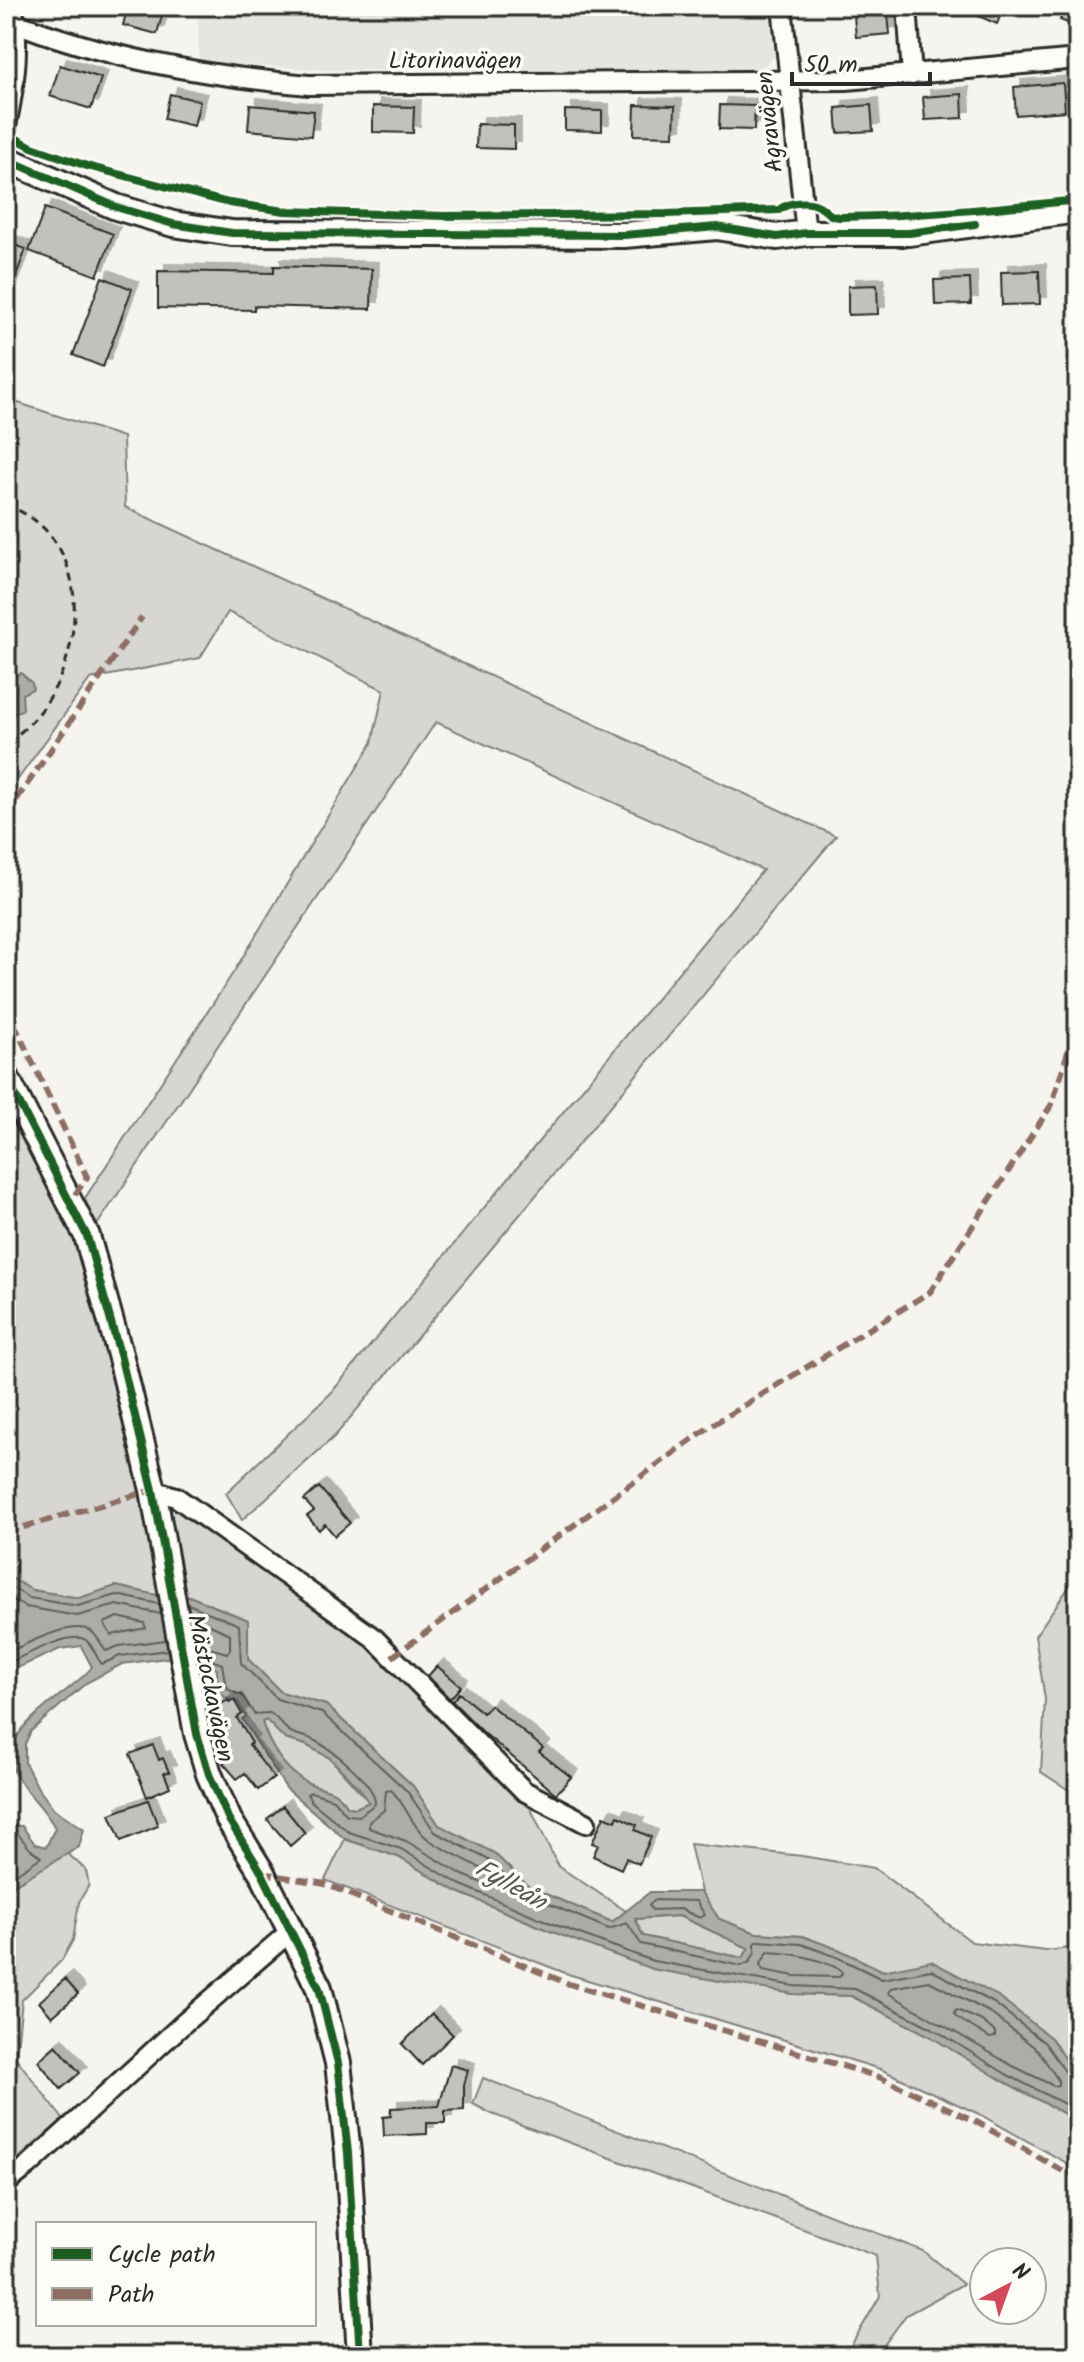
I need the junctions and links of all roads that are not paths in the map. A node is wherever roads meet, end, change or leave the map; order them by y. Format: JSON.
{"nodes":[{"id":1,"x":782,"y":6,"type":"edge"},
{"id":2,"x":907,"y":6,"type":"edge"},
{"id":3,"x":11,"y":16,"type":"edge"},
{"id":4,"x":1078,"y":59,"type":"edge"},
{"id":5,"x":912,"y":75,"type":"junction"},
{"id":6,"x":789,"y":81,"type":"junction"},
{"id":7,"x":6,"y":126,"type":"edge"},
{"id":8,"x":6,"y":159,"type":"edge"},
{"id":9,"x":1078,"y":210,"type":"edge"},
{"id":10,"x":806,"y":233,"type":"junction"},
{"id":11,"x":6,"y":1077,"type":"edge"},
{"id":12,"x":153,"y":1490,"type":"junction"},
{"id":13,"x":586,"y":1823,"type":"dead end"},
{"id":14,"x":292,"y":1930,"type":"junction"},
{"id":15,"x":6,"y":2183,"type":"edge"},
{"id":16,"x":360,"y":2356,"type":"edge"}],
"edges":[{"from":1,"to":6,"type":"street","name":"Agravägen"},
{"from":2,"to":5,"type":"street"},
{"from":3,"to":6,"type":"street","name":"Litorinavägen"},
{"from":3,"to":7,"type":"street"},
{"from":4,"to":5,"type":"street","name":"Litorinavägen"},
{"from":5,"to":6,"type":"street","name":"Litorinavägen"},
{"from":6,"to":10,"type":"street","name":"Agravägen"},
{"from":8,"to":10,"type":"street"},
{"from":9,"to":10,"type":"street"},
{"from":11,"to":12,"type":"street","name":"Mästockavägen"},
{"from":12,"to":13,"type":"street"},
{"from":12,"to":14,"type":"street","name":"Mästockavägen"},
{"from":14,"to":15,"type":"street"},
{"from":14,"to":16,"type":"street","name":"Mästockavägen"}]}
